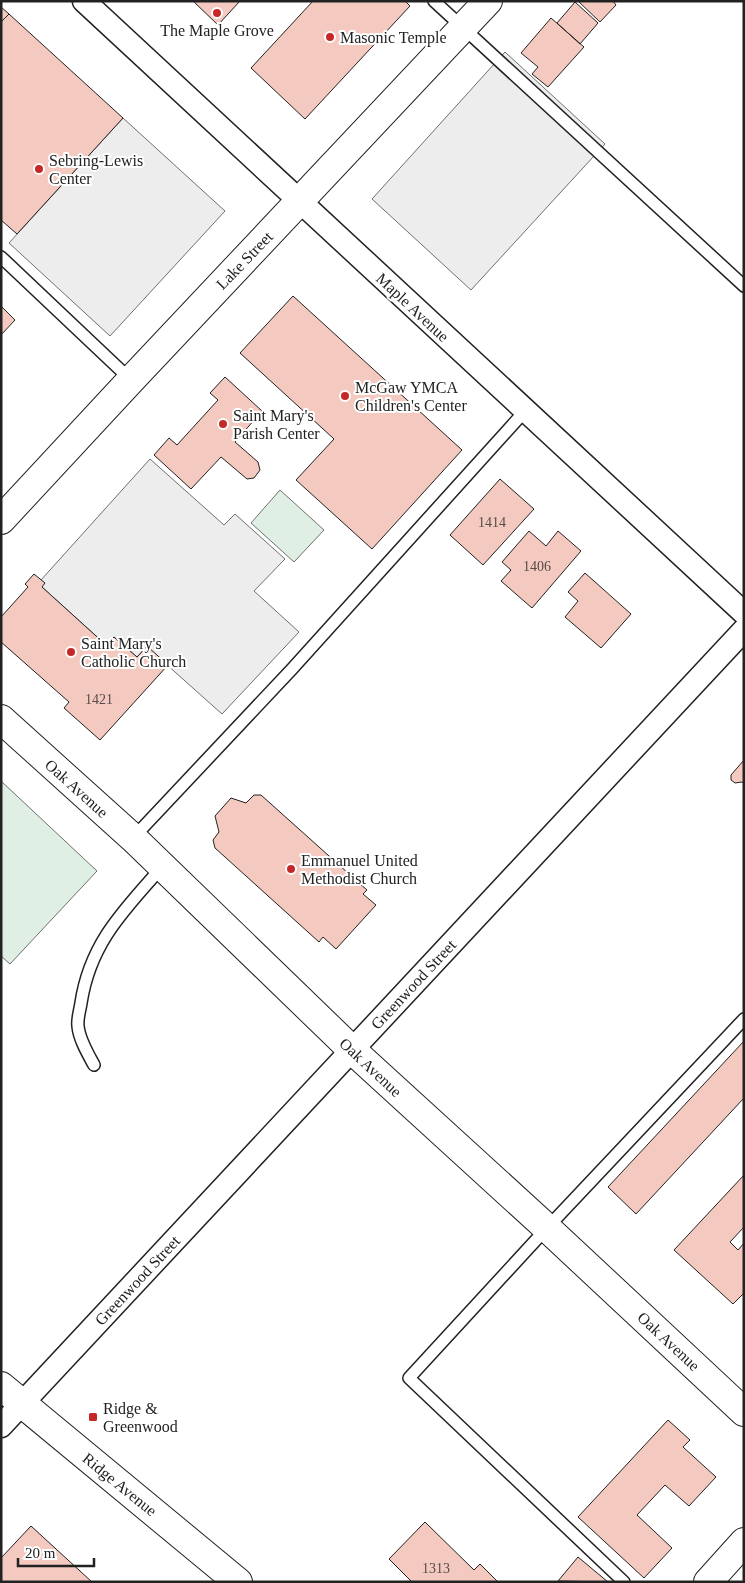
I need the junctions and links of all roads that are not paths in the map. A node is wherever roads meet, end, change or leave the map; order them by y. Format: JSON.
{"nodes":[{"id":1,"x":84,"y":1,"type":"edge"},
{"id":2,"x":434,"y":1,"type":"edge"},
{"id":3,"x":488,"y":1,"type":"edge"},
{"id":4,"x":462,"y":28,"type":"junction"},
{"id":5,"x":300,"y":201,"type":"junction"},
{"id":6,"x":1,"y":257,"type":"edge"},
{"id":7,"x":744,"y":286,"type":"edge"},
{"id":8,"x":131,"y":380,"type":"junction"},
{"id":9,"x":525,"y":411,"type":"junction"},
{"id":10,"x":1,"y":520,"type":"edge"},
{"id":11,"x":744,"y":612,"type":"edge"},
{"id":12,"x":744,"y":630,"type":"edge"},
{"id":13,"x":1,"y":719,"type":"edge"},
{"id":14,"x":133,"y":838,"type":"junction"},
{"id":15,"x":162,"y":867,"type":"junction"},
{"id":16,"x":744,"y":1020,"type":"edge"},
{"id":17,"x":352,"y":1050,"type":"junction"},
{"id":18,"x":94,"y":1065,"type":"dead end"},
{"id":19,"x":547,"y":1228,"type":"junction"},
{"id":20,"x":1,"y":1386,"type":"edge"},
{"id":21,"x":22,"y":1404,"type":"junction"},
{"id":22,"x":744,"y":1412,"type":"edge"},
{"id":23,"x":1,"y":1426,"type":"edge"},
{"id":24,"x":744,"y":1542,"type":"edge"},
{"id":25,"x":238,"y":1582,"type":"edge"},
{"id":26,"x":624,"y":1582,"type":"edge"},
{"id":27,"x":708,"y":1582,"type":"edge"}],
"edges":[{"from":1,"to":5,"type":"street","name":"Maple Avenue"},
{"from":2,"to":4,"type":"lane"},
{"from":3,"to":4,"type":"street","name":"Lake Street"},
{"from":4,"to":5,"type":"street","name":"Lake Street"},
{"from":4,"to":7,"type":"lane"},
{"from":5,"to":8,"type":"street","name":"Lake Street"},
{"from":5,"to":9,"type":"street","name":"Maple Avenue"},
{"from":6,"to":8,"type":"lane"},
{"from":8,"to":10,"type":"street","name":"Lake Street"},
{"from":9,"to":11,"type":"street","name":"Maple Avenue"},
{"from":9,"to":14,"type":"lane"},
{"from":12,"to":17,"type":"street","name":"Greenwood Street"},
{"from":13,"to":14,"type":"street","name":"Oak Avenue"},
{"from":14,"to":15,"type":"street","name":"Oak Avenue"},
{"from":15,"to":17,"type":"street","name":"Oak Avenue"},
{"from":15,"to":18,"type":"lane"},
{"from":16,"to":19,"type":"lane"},
{"from":17,"to":19,"type":"street","name":"Oak Avenue"},
{"from":17,"to":21,"type":"street","name":"Greenwood Street"},
{"from":19,"to":22,"type":"street","name":"Oak Avenue"},
{"from":19,"to":26,"type":"lane"},
{"from":20,"to":21,"type":"street","name":"Ridge Avenue"},
{"from":21,"to":23,"type":"street","name":"Greenwood Street"},
{"from":21,"to":25,"type":"street","name":"Ridge Avenue"},
{"from":24,"to":27,"type":"street"}]}
